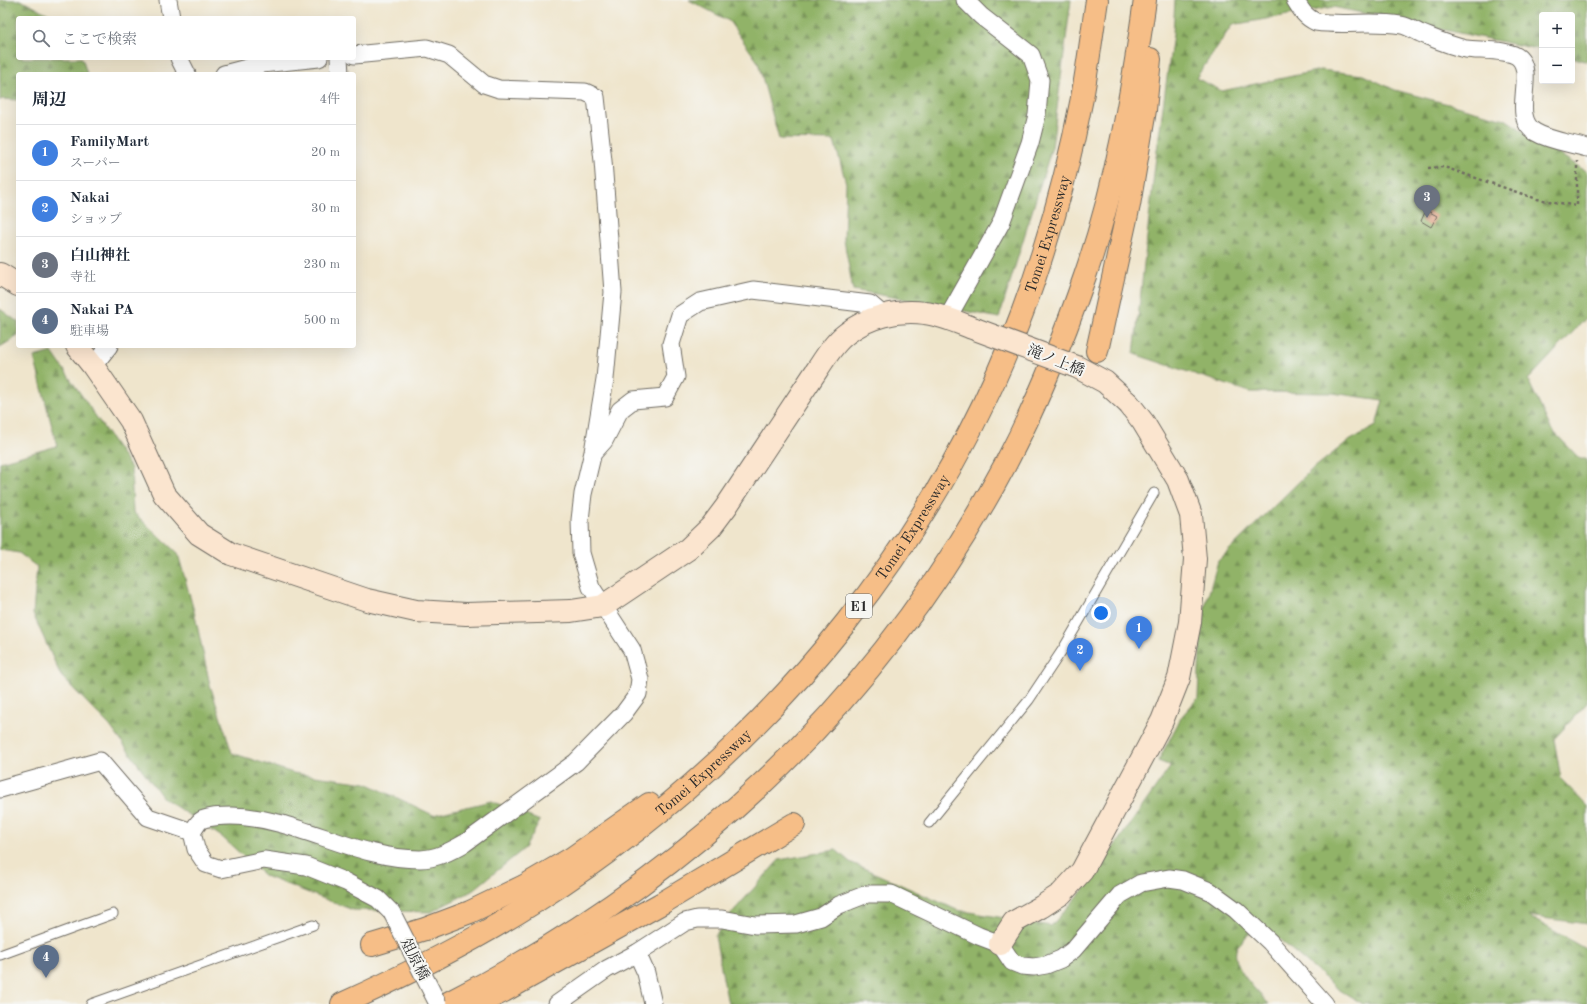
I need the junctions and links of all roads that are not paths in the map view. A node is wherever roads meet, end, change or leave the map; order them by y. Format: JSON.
{"nodes":[{"id":1,"x":168,"y":0,"type":"edge"},
{"id":2,"x":965,"y":0,"type":"edge"},
{"id":3,"x":1097,"y":0,"type":"edge"},
{"id":4,"x":1145,"y":0,"type":"edge"},
{"id":5,"x":1151,"y":0,"type":"edge"},
{"id":6,"x":1295,"y":0,"type":"edge"},
{"id":7,"x":171,"y":16,"type":"edge"},
{"id":8,"x":356,"y":55,"type":"edge"},
{"id":9,"x":180,"y":60,"type":"edge"},
{"id":10,"x":311,"y":60,"type":"edge"},
{"id":11,"x":339,"y":60,"type":"edge"},
{"id":12,"x":277,"y":68,"type":"edge"},
{"id":13,"x":186,"y":72,"type":"edge"},
{"id":14,"x":232,"y":72,"type":"edge"},
{"id":15,"x":340,"y":72,"type":"edge"},
{"id":16,"x":1582,"y":155,"type":"edge"},
{"id":17,"x":0,"y":274,"type":"edge"},
{"id":18,"x":16,"y":284,"type":"edge"},
{"id":19,"x":883,"y":315,"type":"junction"},
{"id":20,"x":947,"y":318,"type":"junction"},
{"id":21,"x":79,"y":348,"type":"edge"},
{"id":22,"x":107,"y":348,"type":"edge"},
{"id":23,"x":1097,"y":351,"type":"dead end"},
{"id":24,"x":93,"y":366,"type":"junction"},
{"id":25,"x":594,"y":452,"type":"junction"},
{"id":26,"x":1154,"y":493,"type":"dead end"},
{"id":27,"x":913,"y":527,"type":"junction"},
{"id":28,"x":603,"y":606,"type":"junction"},
{"id":29,"x":0,"y":789,"type":"edge"},
{"id":30,"x":929,"y":823,"type":"dead end"},
{"id":31,"x":794,"y":824,"type":"dead end"},
{"id":32,"x":192,"y":832,"type":"junction"},
{"id":33,"x":113,"y":914,"type":"dead end"},
{"id":34,"x":313,"y":925,"type":"dead end"},
{"id":35,"x":1000,"y":944,"type":"junction"},
{"id":36,"x":372,"y":945,"type":"dead end"},
{"id":37,"x":637,"y":953,"type":"junction"},
{"id":38,"x":0,"y":955,"type":"edge"},
{"id":39,"x":91,"y":1004,"type":"edge"},
{"id":40,"x":342,"y":1004,"type":"edge"},
{"id":41,"x":438,"y":1004,"type":"edge"},
{"id":42,"x":446,"y":1004,"type":"edge"},
{"id":43,"x":477,"y":1004,"type":"edge"},
{"id":44,"x":558,"y":1004,"type":"edge"},
{"id":45,"x":653,"y":1004,"type":"edge"},
{"id":46,"x":1325,"y":1004,"type":"edge"}],
"edges":[{"from":1,"to":7,"type":"street"},
{"from":2,"to":20,"type":"street"},
{"from":3,"to":27,"type":"highway","name":"Tomei Expressway","number":"E1"},
{"from":4,"to":42,"type":"highway"},
{"from":5,"to":23,"type":"highway"},
{"from":6,"to":16,"type":"street"},
{"from":8,"to":25,"type":"street"},
{"from":9,"to":13,"type":"street"},
{"from":10,"to":12,"type":"street"},
{"from":11,"to":15,"type":"street"},
{"from":12,"to":14,"type":"street"},
{"from":17,"to":18,"type":"street"},
{"from":19,"to":20,"type":"street","name":"滝ノ上橋"},
{"from":19,"to":25,"type":"street"},
{"from":19,"to":28,"type":"street"},
{"from":20,"to":35,"type":"street","name":"滝ノ上橋","bridge":true},
{"from":21,"to":24,"type":"street"},
{"from":22,"to":24,"type":"street"},
{"from":24,"to":28,"type":"street"},
{"from":25,"to":28,"type":"street"},
{"from":26,"to":30,"type":"lane"},
{"from":27,"to":36,"type":"highway"},
{"from":27,"to":40,"type":"highway","name":"Tomei Expressway","number":"E1"},
{"from":28,"to":32,"type":"street"},
{"from":29,"to":32,"type":"street"},
{"from":31,"to":43,"type":"highway"},
{"from":32,"to":41,"type":"street","name":"俎原橋","bridge":true},
{"from":33,"to":38,"type":"lane"},
{"from":34,"to":39,"type":"lane"},
{"from":35,"to":37,"type":"street"},
{"from":35,"to":46,"type":"street"},
{"from":37,"to":44,"type":"street"},
{"from":37,"to":45,"type":"street"}]}
